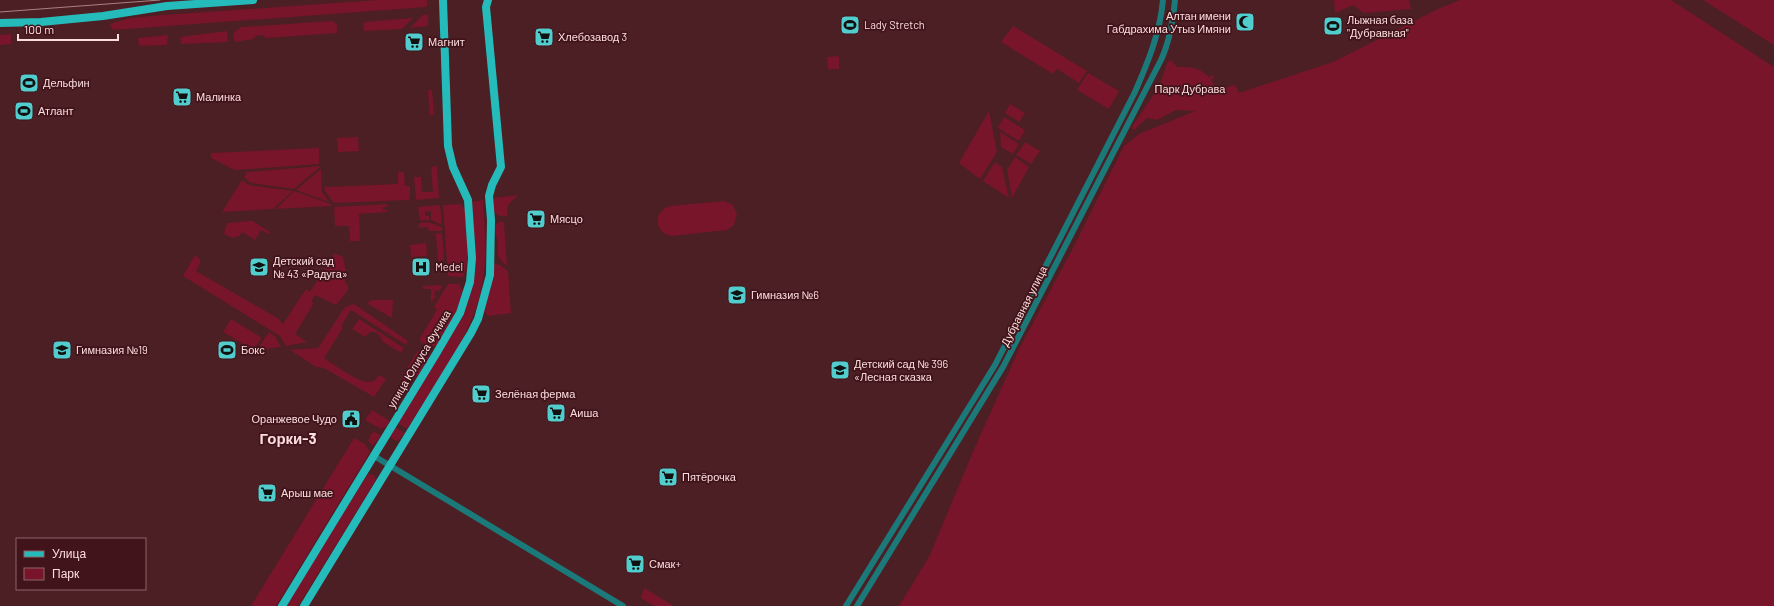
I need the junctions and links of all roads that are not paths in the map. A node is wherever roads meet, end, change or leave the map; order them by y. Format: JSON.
{"nodes":[{"id":1,"x":253,"y":0,"type":"edge"},
{"id":2,"x":443,"y":0,"type":"edge"},
{"id":3,"x":488,"y":0,"type":"edge"},
{"id":4,"x":1163,"y":0,"type":"edge"},
{"id":5,"x":1175,"y":0,"type":"edge"},
{"id":6,"x":0,"y":23,"type":"edge"},
{"id":7,"x":374,"y":456,"type":"junction"},
{"id":8,"x":390,"y":466,"type":"junction"},
{"id":9,"x":282,"y":606,"type":"edge"},
{"id":10,"x":304,"y":606,"type":"edge"},
{"id":11,"x":623,"y":606,"type":"edge"},
{"id":12,"x":846,"y":606,"type":"edge"},
{"id":13,"x":857,"y":606,"type":"edge"}],
"edges":[{"from":1,"to":6,"type":"main road"},
{"from":2,"to":7,"type":"main road","name":"улица Юлиуса Фучика"},
{"from":3,"to":8,"type":"main road"},
{"from":4,"to":12,"type":"street","name":"Дубравная улица"},
{"from":5,"to":13,"type":"street","name":"Дубравная улица"},
{"from":7,"to":8,"type":"street"},
{"from":7,"to":9,"type":"main road","name":"улица Юлиуса Фучика"},
{"from":8,"to":10,"type":"main road"},
{"from":8,"to":11,"type":"street"}]}
